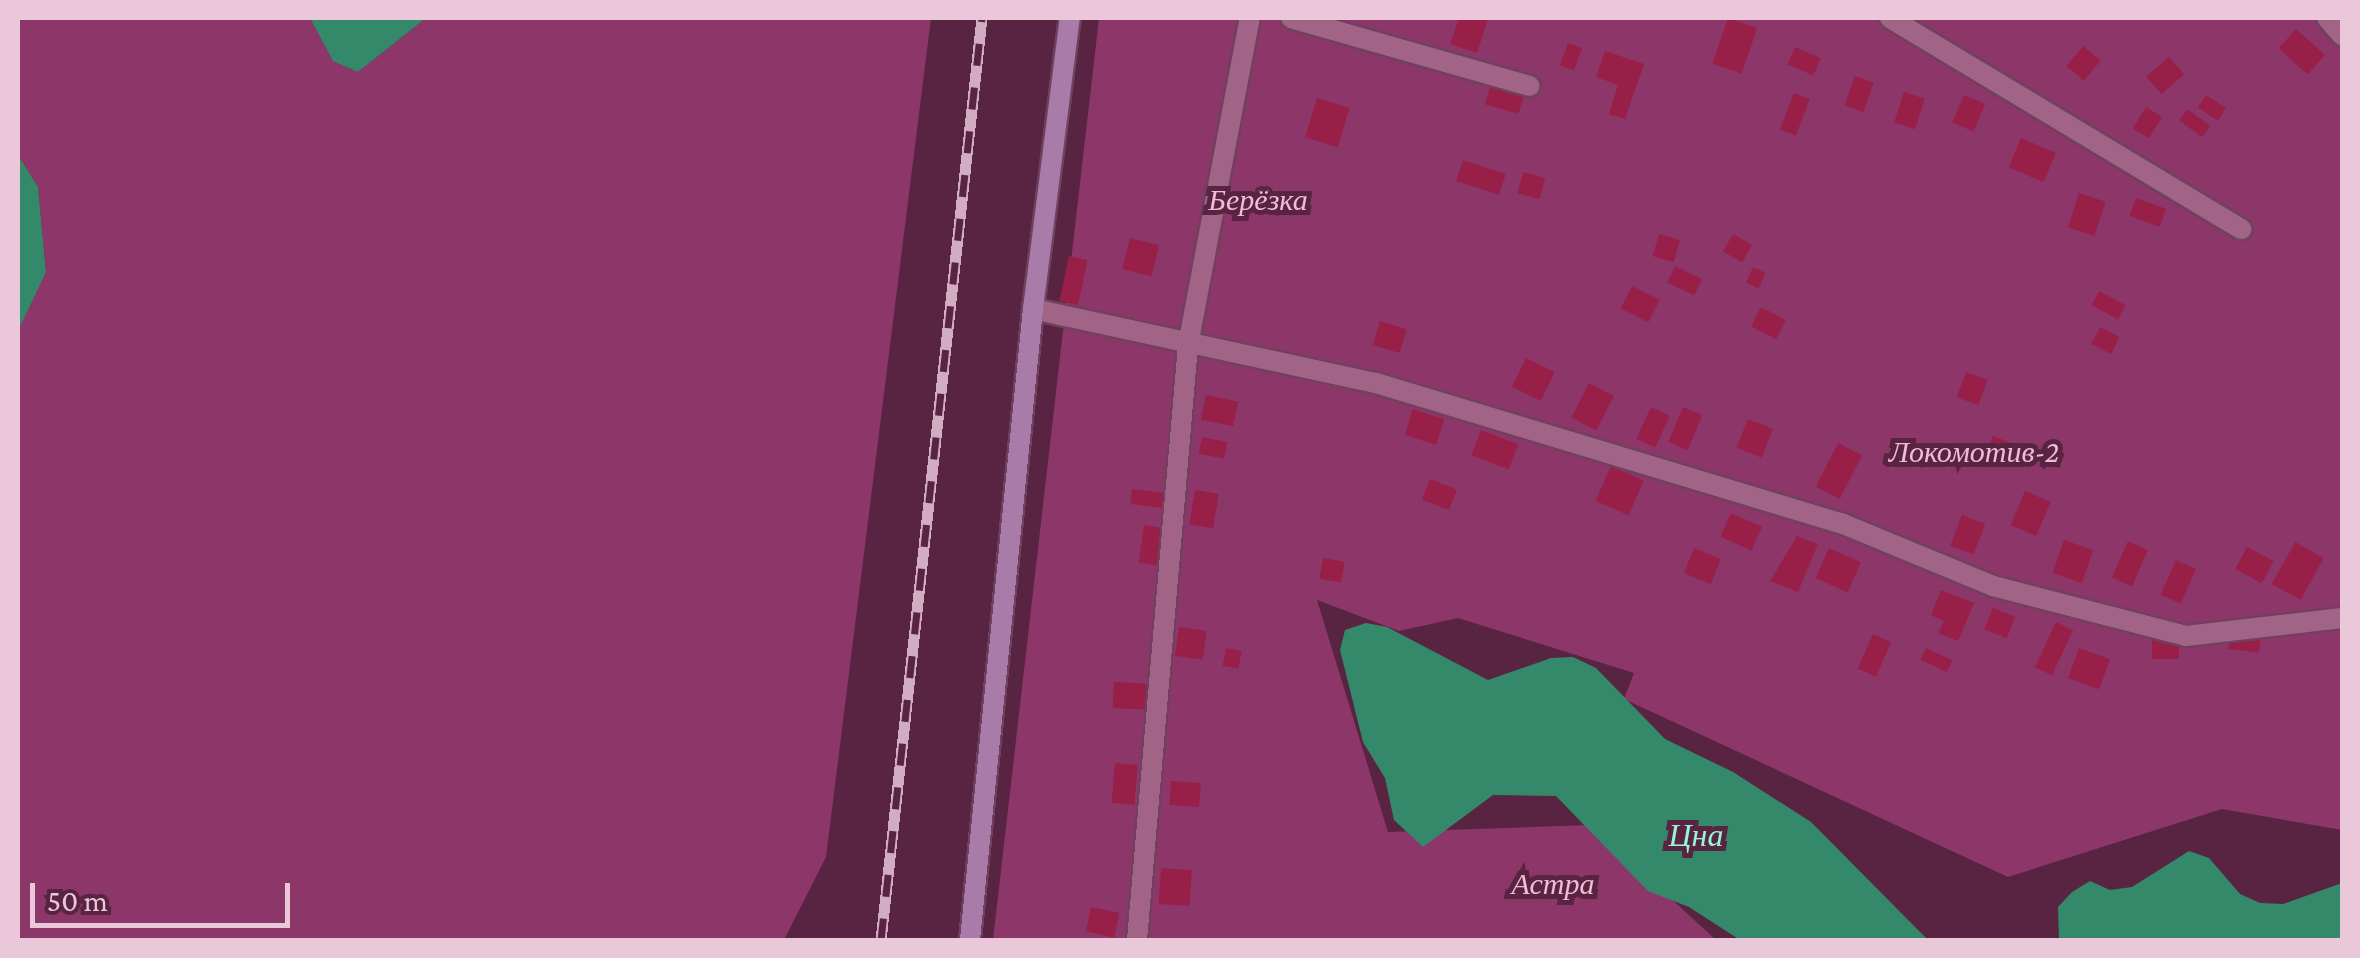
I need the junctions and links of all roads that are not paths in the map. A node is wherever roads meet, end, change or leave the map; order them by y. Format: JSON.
{"nodes":[{"id":1,"x":1070,"y":18,"type":"edge"},
{"id":2,"x":1250,"y":18,"type":"edge"},
{"id":3,"x":1291,"y":18,"type":"edge"},
{"id":4,"x":1890,"y":18,"type":"edge"},
{"id":5,"x":2327,"y":18,"type":"edge"},
{"id":6,"x":2342,"y":35,"type":"edge"},
{"id":7,"x":1529,"y":86,"type":"dead end"},
{"id":8,"x":2241,"y":229,"type":"dead end"},
{"id":9,"x":1033,"y":309,"type":"junction"},
{"id":10,"x":1188,"y":345,"type":"junction"},
{"id":11,"x":2342,"y":618,"type":"edge"},
{"id":12,"x":970,"y":940,"type":"edge"},
{"id":13,"x":1137,"y":940,"type":"edge"}],
"edges":[{"from":1,"to":9,"type":"street"},
{"from":2,"to":10,"type":"lane"},
{"from":3,"to":7,"type":"lane"},
{"from":4,"to":8,"type":"lane"},
{"from":5,"to":6,"type":"lane"},
{"from":9,"to":10,"type":"lane"},
{"from":9,"to":12,"type":"street"},
{"from":10,"to":11,"type":"lane"},
{"from":10,"to":13,"type":"lane"}]}
